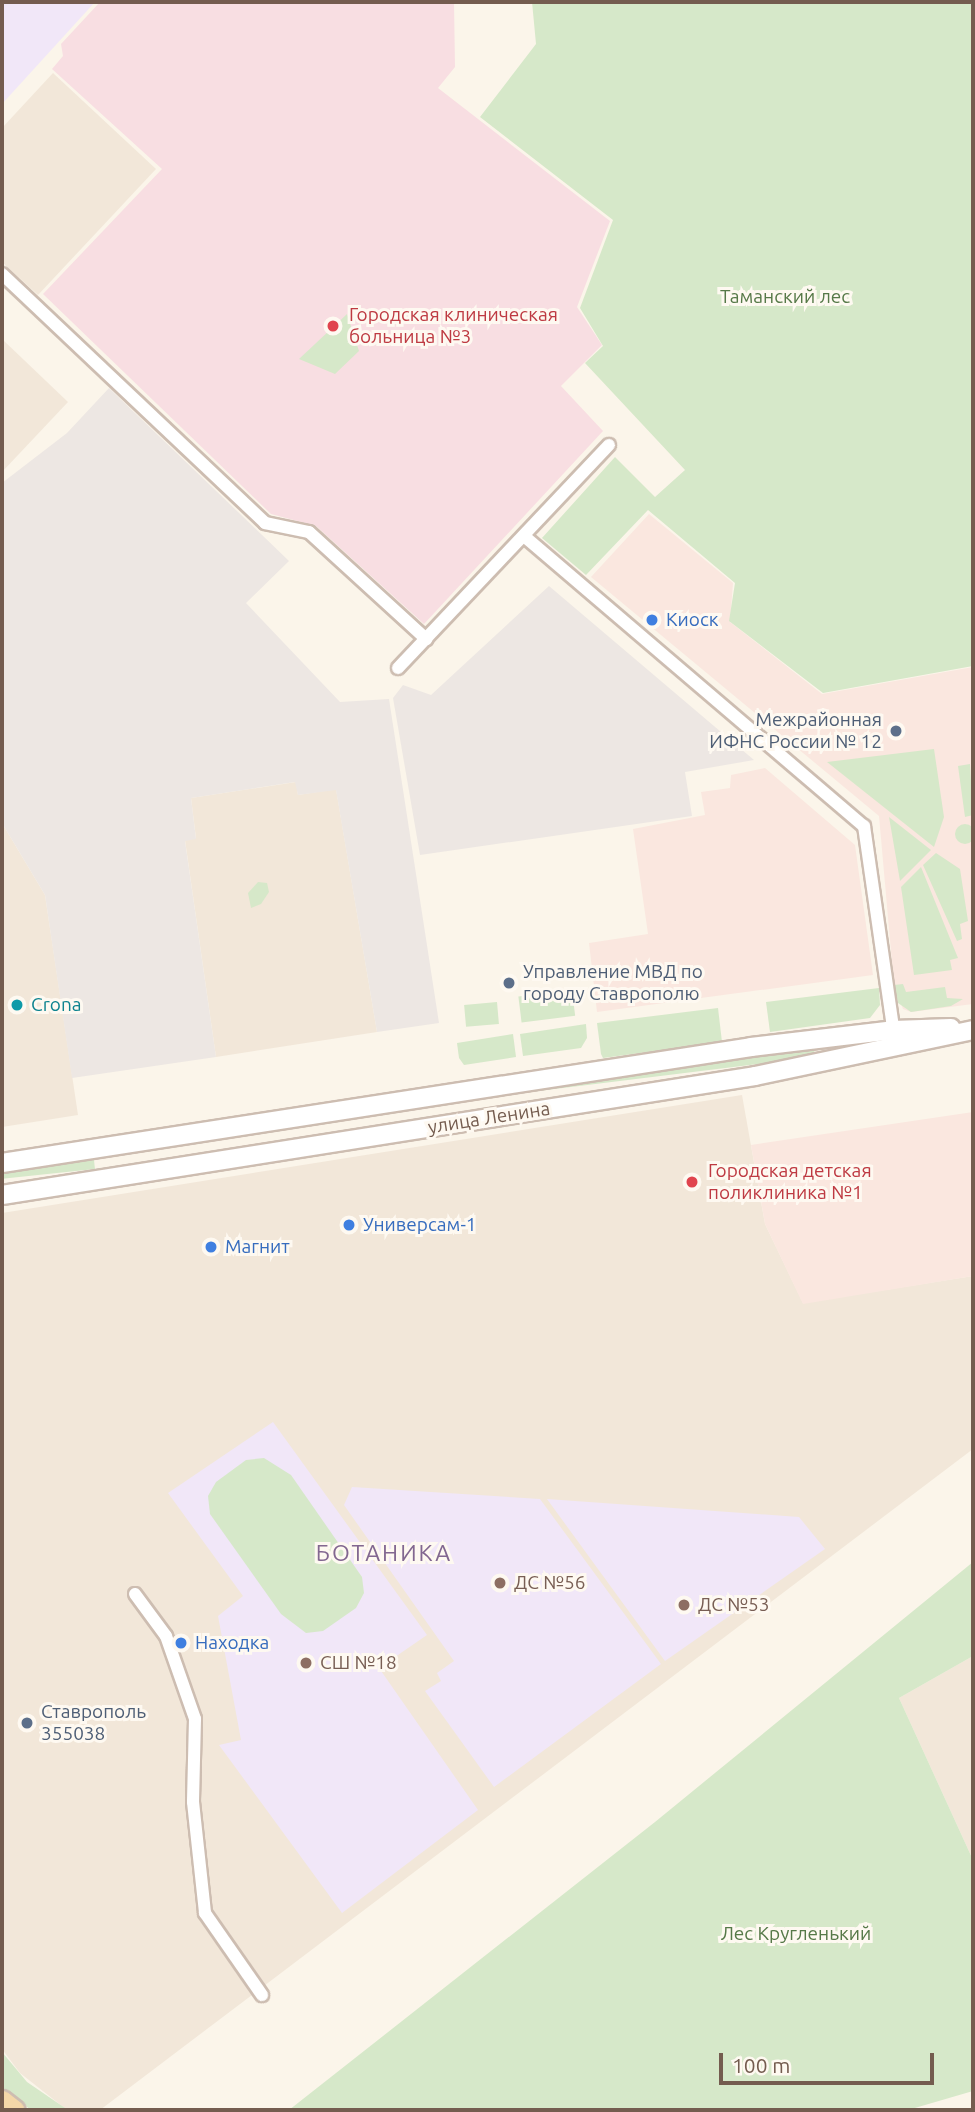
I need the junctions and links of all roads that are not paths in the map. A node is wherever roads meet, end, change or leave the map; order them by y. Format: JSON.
{"nodes":[{"id":1,"x":2,"y":274,"type":"edge"},
{"id":2,"x":609,"y":445,"type":"dead end"},
{"id":3,"x":524,"y":536,"type":"junction"},
{"id":4,"x":426,"y":639,"type":"junction"},
{"id":5,"x":398,"y":668,"type":"dead end"},
{"id":6,"x":973,"y":1029,"type":"edge"},
{"id":7,"x":893,"y":1030,"type":"junction"},
{"id":8,"x":895,"y":1050,"type":"junction"},
{"id":9,"x":2,"y":1163,"type":"edge"},
{"id":10,"x":2,"y":1195,"type":"edge"},
{"id":11,"x":135,"y":1594,"type":"dead end"},
{"id":12,"x":262,"y":1995,"type":"dead end"},
{"id":13,"x":2,"y":2100,"type":"edge"},
{"id":14,"x":15,"y":2110,"type":"edge"}],
"edges":[{"from":1,"to":4,"type":"street"},
{"from":2,"to":3,"type":"street"},
{"from":3,"to":4,"type":"street"},
{"from":3,"to":7,"type":"street"},
{"from":4,"to":5,"type":"street"},
{"from":6,"to":7,"type":"main road","name":"улица Ленина"},
{"from":6,"to":8,"type":"main road","name":"улица Ленина"},
{"from":7,"to":8,"type":"street"},
{"from":7,"to":9,"type":"main road","name":"улица Ленина"},
{"from":8,"to":10,"type":"main road","name":"улица Ленина"},
{"from":11,"to":12,"type":"street"},
{"from":13,"to":14,"type":"main road"}]}
